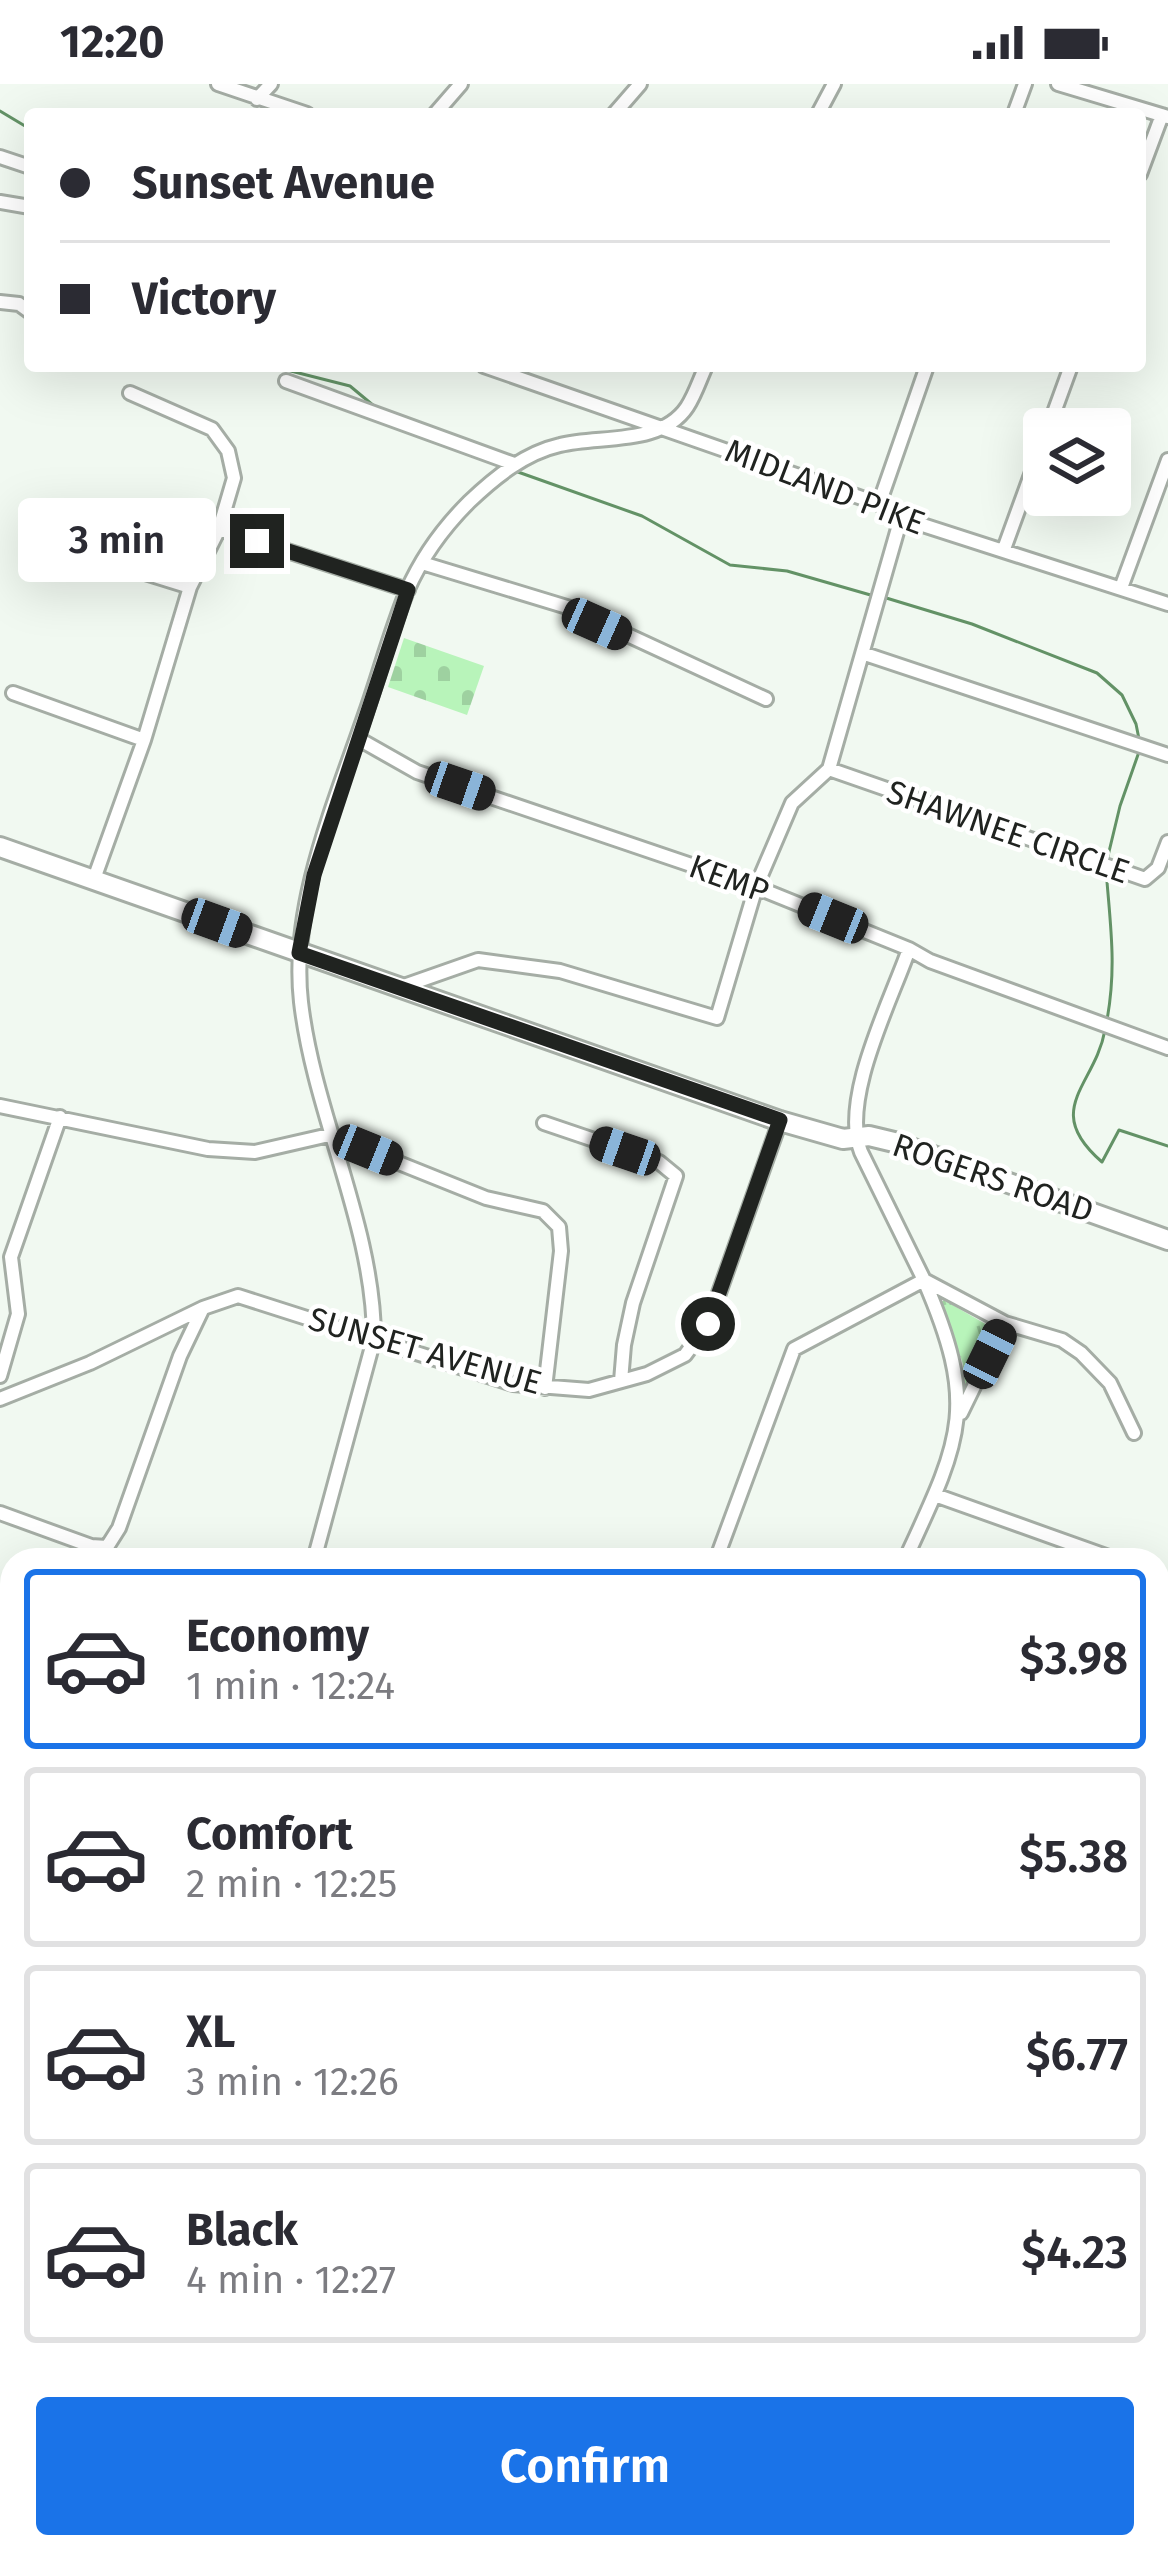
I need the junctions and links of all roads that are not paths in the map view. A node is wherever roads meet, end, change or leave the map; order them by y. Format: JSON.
{"nodes":[{"id":1,"x":218,"y":84,"type":"edge"},
{"id":2,"x":271,"y":84,"type":"edge"},
{"id":3,"x":461,"y":84,"type":"edge"},
{"id":4,"x":640,"y":84,"type":"edge"},
{"id":5,"x":1058,"y":84,"type":"edge"},
{"id":6,"x":257,"y":99,"type":"junction"},
{"id":7,"x":287,"y":108,"type":"edge"},
{"id":8,"x":440,"y":108,"type":"edge"},
{"id":9,"x":619,"y":108,"type":"edge"},
{"id":10,"x":1138,"y":108,"type":"edge"},
{"id":11,"x":1165,"y":116,"type":"edge"},
{"id":12,"x":1146,"y":161,"type":"edge"},
{"id":13,"x":502,"y":372,"type":"edge"},
{"id":14,"x":703,"y":372,"type":"edge"},
{"id":15,"x":925,"y":372,"type":"edge"},
{"id":16,"x":1069,"y":372,"type":"edge"},
{"id":17,"x":286,"y":381,"type":"dead end"},
{"id":18,"x":130,"y":393,"type":"dead end"},
{"id":19,"x":1056,"y":408,"type":"edge"},
{"id":20,"x":664,"y":427,"type":"junction"},
{"id":21,"x":1168,"y":460,"type":"edge"},
{"id":22,"x":514,"y":464,"type":"junction"},
{"id":23,"x":1023,"y":497,"type":"edge"},
{"id":24,"x":879,"y":504,"type":"junction"},
{"id":25,"x":901,"y":518,"type":"junction"},
{"id":26,"x":219,"y":529,"type":"junction"},
{"id":27,"x":61,"y":548,"type":"dead end"},
{"id":28,"x":1004,"y":549,"type":"junction"},
{"id":29,"x":422,"y":563,"type":"junction"},
{"id":30,"x":190,"y":587,"type":"junction"},
{"id":31,"x":1121,"y":588,"type":"junction"},
{"id":32,"x":408,"y":590,"type":"junction"},
{"id":33,"x":1168,"y":604,"type":"edge"},
{"id":34,"x":865,"y":654,"type":"junction"},
{"id":35,"x":13,"y":694,"type":"dead end"},
{"id":36,"x":766,"y":699,"type":"dead end"},
{"id":37,"x":357,"y":738,"type":"junction"},
{"id":38,"x":144,"y":740,"type":"junction"},
{"id":39,"x":1168,"y":755,"type":"edge"},
{"id":40,"x":830,"y":770,"type":"junction"},
{"id":41,"x":1168,"y":842,"type":"edge"},
{"id":42,"x":0,"y":847,"type":"edge"},
{"id":43,"x":94,"y":879,"type":"junction"},
{"id":44,"x":756,"y":887,"type":"junction"},
{"id":45,"x":910,"y":949,"type":"junction"},
{"id":46,"x":299,"y":953,"type":"junction"},
{"id":47,"x":398,"y":988,"type":"junction"},
{"id":48,"x":1168,"y":1048,"type":"edge"},
{"id":49,"x":0,"y":1106,"type":"edge"},
{"id":50,"x":60,"y":1117,"type":"junction"},
{"id":51,"x":780,"y":1120,"type":"junction"},
{"id":52,"x":544,"y":1124,"type":"dead end"},
{"id":53,"x":329,"y":1135,"type":"junction"},
{"id":54,"x":855,"y":1137,"type":"junction"},
{"id":55,"x":1168,"y":1240,"type":"edge"},
{"id":56,"x":5,"y":1272,"type":"edge"},
{"id":57,"x":924,"y":1280,"type":"junction"},
{"id":58,"x":203,"y":1308,"type":"junction"},
{"id":59,"x":1005,"y":1323,"type":"junction"},
{"id":60,"x":374,"y":1339,"type":"junction"},
{"id":61,"x":0,"y":1376,"type":"edge"},
{"id":62,"x":621,"y":1381,"type":"junction"},
{"id":63,"x":544,"y":1388,"type":"junction"},
{"id":64,"x":0,"y":1399,"type":"edge"},
{"id":65,"x":960,"y":1417,"type":"junction"},
{"id":66,"x":1134,"y":1433,"type":"dead end"},
{"id":67,"x":935,"y":1495,"type":"junction"},
{"id":68,"x":0,"y":1513,"type":"edge"},
{"id":69,"x":322,"y":1548,"type":"edge"},
{"id":70,"x":720,"y":1548,"type":"edge"},
{"id":71,"x":910,"y":1548,"type":"edge"},
{"id":72,"x":1071,"y":1548,"type":"edge"}],
"edges":[{"from":1,"to":6,"type":"street"},
{"from":2,"to":6,"type":"street"},
{"from":3,"to":8,"type":"street"},
{"from":4,"to":9,"type":"street"},
{"from":5,"to":10,"type":"street"},
{"from":6,"to":7,"type":"street"},
{"from":11,"to":12,"type":"street"},
{"from":13,"to":20,"type":"street","name":"MIDLAND PIKE"},
{"from":14,"to":20,"type":"street"},
{"from":15,"to":24,"type":"street"},
{"from":16,"to":19,"type":"street"},
{"from":17,"to":22,"type":"street"},
{"from":18,"to":26,"type":"street"},
{"from":20,"to":22,"type":"street"},
{"from":20,"to":24,"type":"street","name":"MIDLAND PIKE"},
{"from":21,"to":31,"type":"street"},
{"from":22,"to":29,"type":"street"},
{"from":23,"to":28,"type":"street"},
{"from":24,"to":25,"type":"street","name":"MIDLAND PIKE"},
{"from":25,"to":28,"type":"street","name":"MIDLAND PIKE"},
{"from":25,"to":34,"type":"street"},
{"from":26,"to":30,"type":"street"},
{"from":26,"to":32,"type":"street"},
{"from":27,"to":30,"type":"street"},
{"from":28,"to":31,"type":"street","name":"MIDLAND PIKE"},
{"from":29,"to":32,"type":"street"},
{"from":29,"to":36,"type":"street"},
{"from":30,"to":38,"type":"street"},
{"from":31,"to":33,"type":"street","name":"MIDLAND PIKE"},
{"from":32,"to":37,"type":"street"},
{"from":34,"to":39,"type":"street"},
{"from":34,"to":40,"type":"street"},
{"from":35,"to":38,"type":"street"},
{"from":37,"to":44,"type":"street","name":"KEMP"},
{"from":37,"to":46,"type":"street"},
{"from":38,"to":43,"type":"street"},
{"from":40,"to":41,"type":"street","name":"SHAWNEE CIRCLE"},
{"from":40,"to":44,"type":"street"},
{"from":42,"to":43,"type":"street","name":"ROGERS ROAD"},
{"from":43,"to":46,"type":"street","name":"ROGERS ROAD"},
{"from":44,"to":45,"type":"street","name":"KEMP"},
{"from":44,"to":47,"type":"street"},
{"from":45,"to":48,"type":"street","name":"KEMP"},
{"from":45,"to":54,"type":"street"},
{"from":46,"to":47,"type":"street","name":"ROGERS ROAD"},
{"from":46,"to":53,"type":"street"},
{"from":47,"to":51,"type":"street","name":"ROGERS ROAD"},
{"from":49,"to":50,"type":"street"},
{"from":50,"to":53,"type":"street"},
{"from":50,"to":56,"type":"street"},
{"from":51,"to":54,"type":"street","name":"ROGERS ROAD"},
{"from":51,"to":62,"type":"street","name":"SUNSET AVENUE"},
{"from":52,"to":62,"type":"street"},
{"from":53,"to":60,"type":"street"},
{"from":53,"to":63,"type":"street"},
{"from":54,"to":55,"type":"street","name":"ROGERS ROAD"},
{"from":54,"to":57,"type":"street"},
{"from":56,"to":61,"type":"street"},
{"from":57,"to":59,"type":"street"},
{"from":57,"to":65,"type":"street"},
{"from":57,"to":70,"type":"street"},
{"from":58,"to":60,"type":"street","name":"SUNSET AVENUE"},
{"from":58,"to":64,"type":"street","name":"SUNSET AVENUE"},
{"from":58,"to":68,"type":"street"},
{"from":59,"to":65,"type":"street"},
{"from":59,"to":66,"type":"street"},
{"from":60,"to":63,"type":"street","name":"SUNSET AVENUE"},
{"from":60,"to":69,"type":"street"},
{"from":62,"to":63,"type":"street","name":"SUNSET AVENUE"},
{"from":65,"to":67,"type":"street"},
{"from":67,"to":71,"type":"street"},
{"from":67,"to":72,"type":"street"}]}
